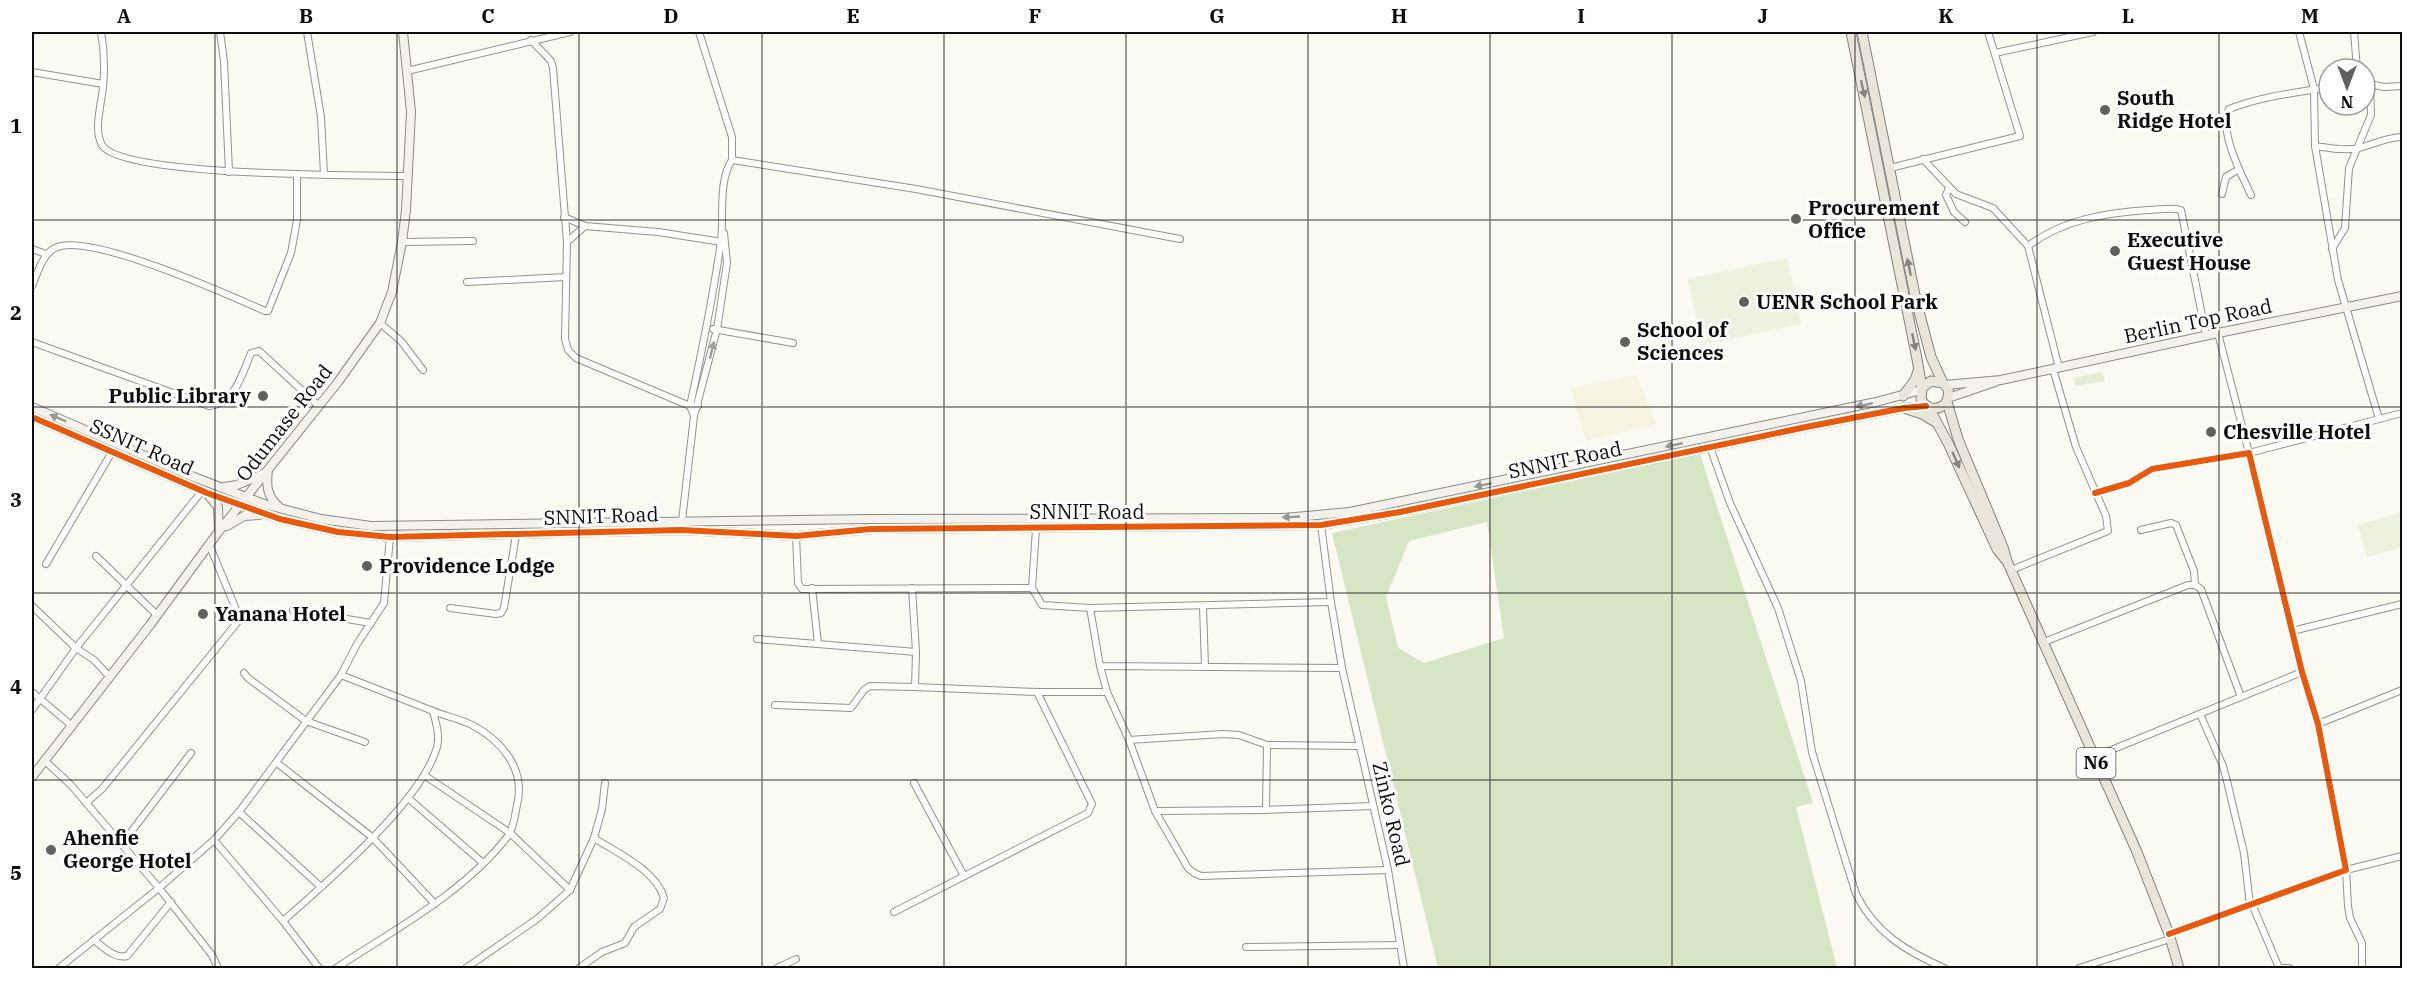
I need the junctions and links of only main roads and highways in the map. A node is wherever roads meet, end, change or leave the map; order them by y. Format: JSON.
{"nodes":[{"id":1,"x":1851,"y":32,"type":"edge"},
{"id":2,"x":1862,"y":32,"type":"edge"},
{"id":3,"x":1895,"y":194,"type":"junction"},
{"id":4,"x":1885,"y":197,"type":"junction"},
{"id":5,"x":1897,"y":208,"type":"junction"},
{"id":6,"x":1887,"y":210,"type":"junction"},
{"id":7,"x":1919,"y":369,"type":"junction"},
{"id":8,"x":1944,"y":384,"type":"junction"},
{"id":9,"x":1922,"y":389,"type":"junction"},
{"id":10,"x":1903,"y":396,"type":"road end"},
{"id":11,"x":1948,"y":400,"type":"junction"},
{"id":12,"x":1928,"y":407,"type":"junction"},
{"id":13,"x":1904,"y":408,"type":"road end"},
{"id":14,"x":1938,"y":424,"type":"junction"},
{"id":15,"x":2009,"y":566,"type":"junction"},
{"id":16,"x":2179,"y":969,"type":"edge"}],
"edges":[{"from":1,"to":4,"type":"main road","number":"N6","one_way":true},
{"from":2,"to":3,"type":"main road","number":"N6"},
{"from":3,"to":4,"type":"main road"},
{"from":3,"to":5,"type":"main road","number":"N6"},
{"from":4,"to":6,"type":"main road","number":"N6"},
{"from":5,"to":6,"type":"main road"},
{"from":8,"to":5,"type":"main road","number":"N6","one_way":true},
{"from":6,"to":7,"type":"main road","number":"N6","one_way":true},
{"from":7,"to":9,"type":"main road","number":"N6"},
{"from":7,"to":10,"type":"main road"},
{"from":8,"to":9,"type":"main road"},
{"from":8,"to":11,"type":"main road","number":"N6"},
{"from":9,"to":12,"type":"main road","number":"N6"},
{"from":11,"to":12,"type":"main road"},
{"from":11,"to":15,"type":"main road","number":"N6"},
{"from":12,"to":14,"type":"main road","number":"N6"},
{"from":13,"to":14,"type":"main road"},
{"from":14,"to":15,"type":"main road","number":"N6","one_way":true},
{"from":15,"to":16,"type":"main road","number":"N6"}]}
